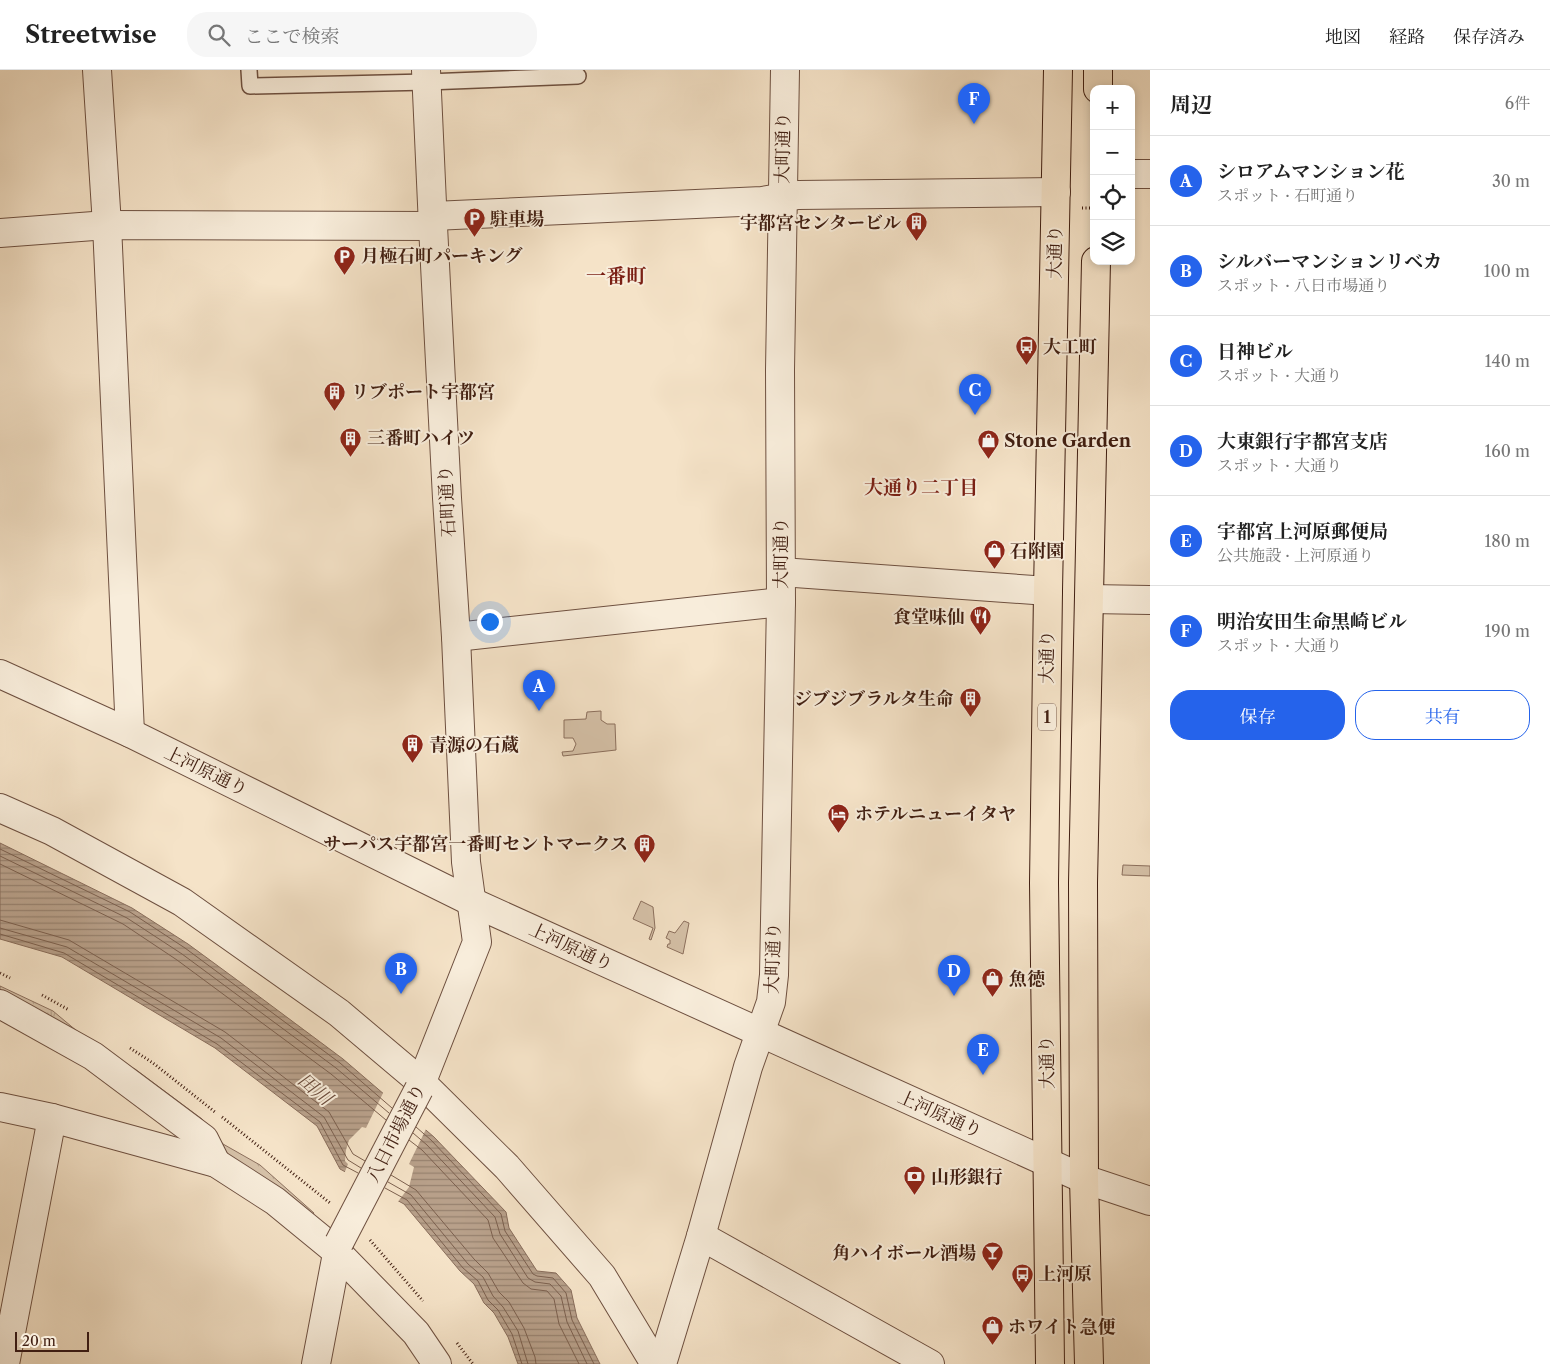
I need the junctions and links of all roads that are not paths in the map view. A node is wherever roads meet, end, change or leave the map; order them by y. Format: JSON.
{"nodes":[{"id":1,"x":97,"y":70,"type":"edge"},
{"id":2,"x":249,"y":70,"type":"edge"},
{"id":3,"x":785,"y":70,"type":"edge"},
{"id":4,"x":1058,"y":70,"type":"edge"},
{"id":5,"x":1098,"y":70,"type":"edge"},
{"id":6,"x":426,"y":76,"type":"edge"},
{"id":7,"x":578,"y":76,"type":"dead end"},
{"id":8,"x":1098,"y":85,"type":"edge"},
{"id":9,"x":1135,"y":174,"type":"edge"},
{"id":10,"x":1150,"y":174,"type":"edge"},
{"id":11,"x":1056,"y":192,"type":"junction"},
{"id":12,"x":782,"y":197,"type":"junction"},
{"id":13,"x":433,"y":221,"type":"junction"},
{"id":14,"x":107,"y":225,"type":"junction"},
{"id":15,"x":0,"y":233,"type":"edge"},
{"id":16,"x":1096,"y":265,"type":"edge"},
{"id":17,"x":781,"y":572,"type":"junction"},
{"id":18,"x":1048,"y":591,"type":"junction"},
{"id":19,"x":1089,"y":599,"type":"junction"},
{"id":20,"x":1150,"y":600,"type":"edge"},
{"id":21,"x":781,"y":602,"type":"junction"},
{"id":22,"x":456,"y":637,"type":"junction"},
{"id":23,"x":0,"y":674,"type":"edge"},
{"id":24,"x":130,"y":733,"type":"junction"},
{"id":25,"x":0,"y":808,"type":"edge"},
{"id":26,"x":472,"y":902,"type":"junction"},
{"id":27,"x":0,"y":1004,"type":"edge"},
{"id":28,"x":760,"y":1034,"type":"junction"},
{"id":29,"x":420,"y":1086,"type":"junction"},
{"id":30,"x":0,"y":1107,"type":"edge"},
{"id":31,"x":52,"y":1118,"type":"junction"},
{"id":32,"x":216,"y":1163,"type":"junction"},
{"id":33,"x":1048,"y":1163,"type":"junction"},
{"id":34,"x":1084,"y":1179,"type":"junction"},
{"id":35,"x":1150,"y":1201,"type":"edge"},
{"id":36,"x":702,"y":1236,"type":"junction"},
{"id":37,"x":337,"y":1247,"type":"junction"},
{"id":38,"x":4,"y":1359,"type":"edge"},
{"id":39,"x":316,"y":1364,"type":"edge"},
{"id":40,"x":437,"y":1364,"type":"edge"},
{"id":41,"x":655,"y":1364,"type":"edge"},
{"id":42,"x":662,"y":1364,"type":"edge"},
{"id":43,"x":930,"y":1364,"type":"edge"},
{"id":44,"x":1050,"y":1364,"type":"edge"},
{"id":45,"x":1089,"y":1364,"type":"edge"}],
"edges":[{"from":1,"to":14,"type":"street"},
{"from":2,"to":6,"type":"lane"},
{"from":3,"to":12,"type":"street","name":"大町通り"},
{"from":4,"to":11,"type":"main road","name":"大通り","number":"1"},
{"from":5,"to":8,"type":"main road"},
{"from":6,"to":7,"type":"lane"},
{"from":6,"to":13,"type":"street","name":"石町通り"},
{"from":9,"to":10,"type":"street"},
{"from":11,"to":12,"type":"street"},
{"from":11,"to":18,"type":"main road","name":"大通り","number":"1"},
{"from":12,"to":13,"type":"street"},
{"from":12,"to":17,"type":"street","name":"大町通り"},
{"from":13,"to":14,"type":"street"},
{"from":13,"to":22,"type":"street","name":"石町通り"},
{"from":14,"to":15,"type":"street"},
{"from":14,"to":24,"type":"street"},
{"from":16,"to":19,"type":"main road","name":"大通り"},
{"from":17,"to":18,"type":"street"},
{"from":17,"to":21,"type":"street","name":"大町通り"},
{"from":18,"to":33,"type":"main road","name":"大通り","number":"1"},
{"from":19,"to":20,"type":"street"},
{"from":19,"to":34,"type":"main road","name":"大通り"},
{"from":21,"to":22,"type":"street"},
{"from":21,"to":28,"type":"street","name":"大町通り"},
{"from":22,"to":26,"type":"street","name":"石町通り"},
{"from":23,"to":24,"type":"street","name":"上河原通り"},
{"from":24,"to":26,"type":"street","name":"上河原通り"},
{"from":25,"to":29,"type":"street"},
{"from":26,"to":28,"type":"street","name":"上河原通り"},
{"from":26,"to":29,"type":"street","name":"八日市場通り"},
{"from":27,"to":32,"type":"street"},
{"from":28,"to":33,"type":"street","name":"上河原通り"},
{"from":28,"to":36,"type":"street","name":"大町通り"},
{"from":29,"to":37,"type":"street","name":"八日市場通り","bridge":true},
{"from":29,"to":41,"type":"street"},
{"from":30,"to":31,"type":"street"},
{"from":31,"to":32,"type":"street"},
{"from":31,"to":38,"type":"street"},
{"from":32,"to":37,"type":"street"},
{"from":33,"to":34,"type":"street","name":"上河原通り"},
{"from":33,"to":44,"type":"main road","name":"大通り","number":"1"},
{"from":34,"to":35,"type":"street","name":"上河原通り"},
{"from":34,"to":45,"type":"main road","name":"大通り"},
{"from":36,"to":42,"type":"street","name":"大町通り"},
{"from":36,"to":43,"type":"street"},
{"from":37,"to":39,"type":"street","name":"八日市場通り"},
{"from":37,"to":40,"type":"street"}]}
